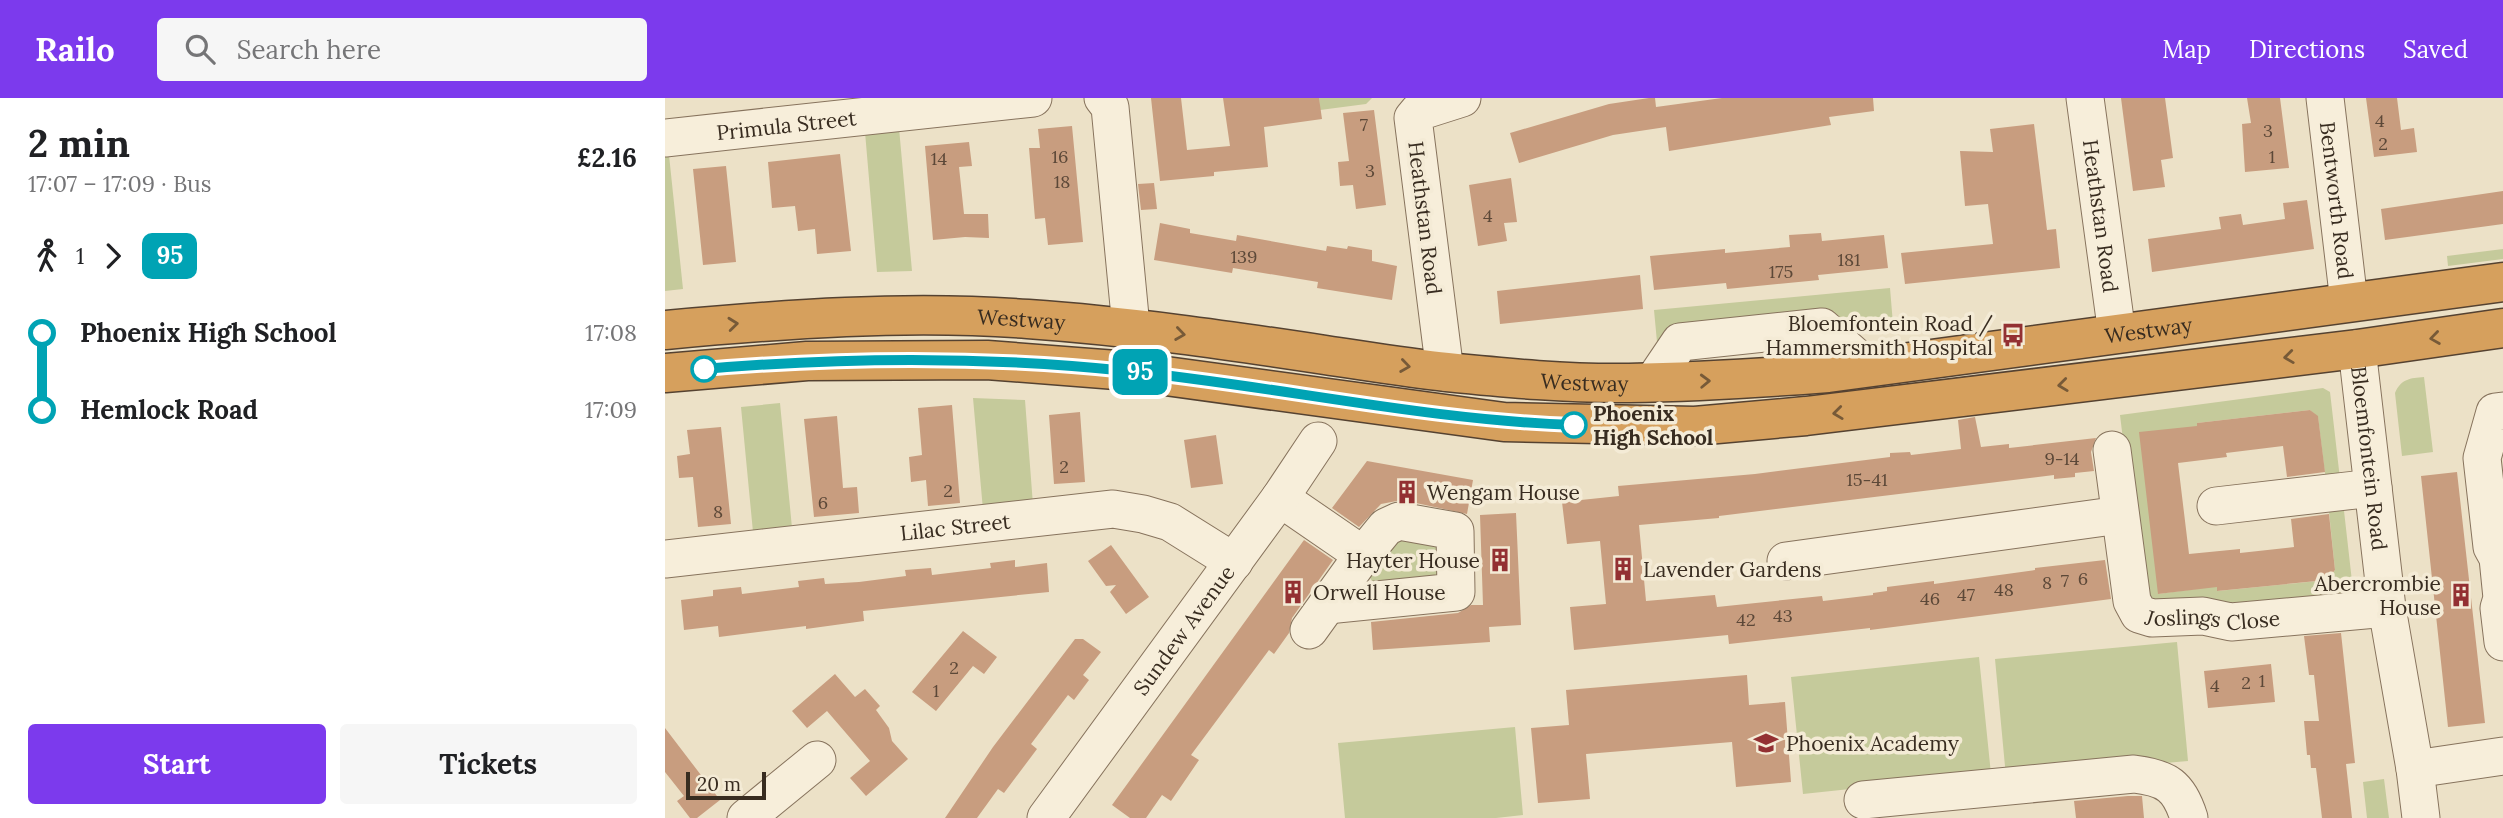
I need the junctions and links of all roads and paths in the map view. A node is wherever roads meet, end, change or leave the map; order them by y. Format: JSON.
{"nodes":[{"id":1,"x":1033,"y":98,"type":"edge"},
{"id":2,"x":1103,"y":98,"type":"edge"},
{"id":3,"x":1462,"y":98,"type":"edge"},
{"id":4,"x":2085,"y":98,"type":"edge"},
{"id":5,"x":2325,"y":98,"type":"edge"},
{"id":6,"x":665,"y":138,"type":"edge"},
{"id":7,"x":2503,"y":282,"type":"edge"},
{"id":8,"x":2349,"y":302,"type":"junction"},
{"id":9,"x":1131,"y":327,"type":"junction"},
{"id":10,"x":2503,"y":328,"type":"edge"},
{"id":11,"x":665,"y":330,"type":"edge"},
{"id":12,"x":2117,"y":334,"type":"junction"},
{"id":13,"x":2357,"y":349,"type":"junction"},
{"id":14,"x":1445,"y":372,"type":"junction"},
{"id":15,"x":665,"y":373,"type":"edge"},
{"id":16,"x":2503,"y":411,"type":"edge"},
{"id":17,"x":1318,"y":441,"type":"dead end"},
{"id":18,"x":2112,"y":450,"type":"dead end"},
{"id":19,"x":2373,"y":488,"type":"junction"},
{"id":20,"x":1280,"y":498,"type":"junction"},
{"id":21,"x":2216,"y":506,"type":"dead end"},
{"id":22,"x":2120,"y":514,"type":"junction"},
{"id":23,"x":1363,"y":555,"type":"junction"},
{"id":24,"x":665,"y":559,"type":"edge"},
{"id":25,"x":1786,"y":561,"type":"dead end"},
{"id":26,"x":1234,"y":562,"type":"junction"},
{"id":27,"x":2387,"y":608,"type":"junction"},
{"id":28,"x":2503,"y":642,"type":"edge"},
{"id":29,"x":2503,"y":756,"type":"edge"},
{"id":30,"x":817,"y":760,"type":"dead end"},
{"id":31,"x":2415,"y":769,"type":"junction"},
{"id":32,"x":1863,"y":800,"type":"dead end"},
{"id":33,"x":1055,"y":814,"type":"edge"},
{"id":34,"x":747,"y":818,"type":"edge"},
{"id":35,"x":2189,"y":818,"type":"edge"},
{"id":36,"x":2421,"y":818,"type":"edge"}],
"edges":[{"from":1,"to":6,"type":"street","name":"Primula Street"},
{"from":2,"to":9,"type":"street"},
{"from":3,"to":14,"type":"street","name":"Heathstan Road"},
{"from":4,"to":12,"type":"street","name":"Heathstan Road"},
{"from":5,"to":8,"type":"street","name":"Bentworth Road"},
{"from":7,"to":8,"type":"highway","name":"Westway"},
{"from":8,"to":12,"type":"highway","name":"Westway"},
{"from":11,"to":9,"type":"highway","name":"Westway","one_way":true},
{"from":9,"to":14,"type":"highway","name":"Westway","one_way":true},
{"from":10,"to":13,"type":"highway","name":"Westway","one_way":true},
{"from":12,"to":14,"type":"highway","name":"Westway"},
{"from":13,"to":15,"type":"highway","name":"Westway","one_way":true},
{"from":13,"to":19,"type":"street","name":"Bloemfontein Road"},
{"from":16,"to":28,"type":"street"},
{"from":17,"to":20,"type":"street","name":"Sundew Avenue"},
{"from":18,"to":22,"type":"street","name":"Joslings Close"},
{"from":19,"to":21,"type":"street"},
{"from":19,"to":27,"type":"street","name":"Bloemfontein Road"},
{"from":20,"to":23,"type":"street"},
{"from":20,"to":26,"type":"street","name":"Sundew Avenue"},
{"from":22,"to":25,"type":"street"},
{"from":22,"to":27,"type":"street","name":"Joslings Close"},
{"from":23,"to":23,"type":"street"},
{"from":24,"to":26,"type":"street","name":"Lilac Street"},
{"from":26,"to":33,"type":"street","name":"Sundew Avenue"},
{"from":27,"to":31,"type":"street","name":"Bloemfontein Road"},
{"from":29,"to":31,"type":"street"},
{"from":30,"to":34,"type":"street"},
{"from":31,"to":36,"type":"street","name":"Bloemfontein Road"},
{"from":32,"to":35,"type":"street"}]}
